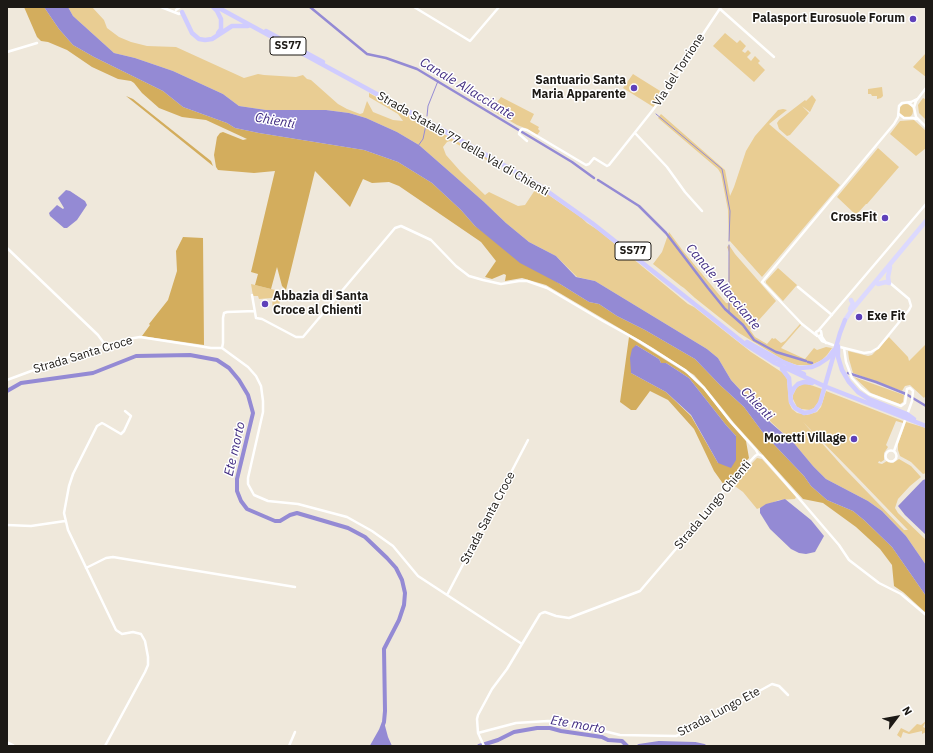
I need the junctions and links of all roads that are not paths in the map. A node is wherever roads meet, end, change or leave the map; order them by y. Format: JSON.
{"nodes":[{"id":1,"x":161,"y":7,"type":"edge"},
{"id":2,"x":213,"y":7,"type":"edge"},
{"id":3,"x":217,"y":7,"type":"edge"},
{"id":4,"x":222,"y":7,"type":"edge"},
{"id":5,"x":414,"y":7,"type":"edge"},
{"id":6,"x":499,"y":7,"type":"edge"},
{"id":7,"x":721,"y":8,"type":"edge"},
{"id":8,"x":178,"y":11,"type":"edge"},
{"id":9,"x":216,"y":36,"type":"junction"},
{"id":10,"x":37,"y":43,"type":"dead end"},
{"id":11,"x":7,"y":52,"type":"edge"},
{"id":12,"x":297,"y":52,"type":"junction"},
{"id":13,"x":774,"y":57,"type":"dead end"},
{"id":14,"x":360,"y":84,"type":"junction"},
{"id":15,"x":926,"y":88,"type":"edge"},
{"id":16,"x":917,"y":99,"type":"junction"},
{"id":17,"x":908,"y":102,"type":"junction"},
{"id":18,"x":914,"y":108,"type":"junction"},
{"id":19,"x":914,"y":112,"type":"junction"},
{"id":20,"x":899,"y":114,"type":"junction"},
{"id":21,"x":904,"y":118,"type":"junction"},
{"id":22,"x":910,"y":118,"type":"junction"},
{"id":23,"x":918,"y":120,"type":"junction"},
{"id":24,"x":894,"y":124,"type":"junction"},
{"id":25,"x":926,"y":127,"type":"edge"},
{"id":26,"x":635,"y":133,"type":"junction"},
{"id":27,"x":527,"y":141,"type":"dead end"},
{"id":28,"x":926,"y":204,"type":"edge"},
{"id":29,"x":702,"y":211,"type":"dead end"},
{"id":30,"x":926,"y":221,"type":"edge"},
{"id":31,"x":926,"y":227,"type":"edge"},
{"id":32,"x":7,"y":248,"type":"edge"},
{"id":33,"x":890,"y":267,"type":"junction"},
{"id":34,"x":889,"y":283,"type":"junction"},
{"id":35,"x":878,"y":284,"type":"junction"},
{"id":36,"x":798,"y":287,"type":"dead end"},
{"id":37,"x":252,"y":295,"type":"dead end"},
{"id":38,"x":849,"y":298,"type":"junction"},
{"id":39,"x":862,"y":299,"type":"junction"},
{"id":40,"x":255,"y":310,"type":"junction"},
{"id":41,"x":832,"y":315,"type":"junction"},
{"id":42,"x":846,"y":319,"type":"junction"},
{"id":43,"x":819,"y":334,"type":"junction"},
{"id":44,"x":746,"y":343,"type":"junction"},
{"id":45,"x":106,"y":346,"type":"junction"},
{"id":46,"x":222,"y":348,"type":"junction"},
{"id":47,"x":836,"y":348,"type":"junction"},
{"id":48,"x":844,"y":348,"type":"junction"},
{"id":49,"x":7,"y":380,"type":"edge"},
{"id":50,"x":791,"y":396,"type":"junction"},
{"id":51,"x":856,"y":399,"type":"junction"},
{"id":52,"x":125,"y":410,"type":"dead end"},
{"id":53,"x":914,"y":418,"type":"junction"},
{"id":54,"x":926,"y":423,"type":"edge"},
{"id":55,"x":926,"y":426,"type":"edge"},
{"id":56,"x":528,"y":440,"type":"dead end"},
{"id":57,"x":894,"y":451,"type":"junction"},
{"id":58,"x":758,"y":454,"type":"junction"},
{"id":59,"x":65,"y":521,"type":"junction"},
{"id":60,"x":7,"y":525,"type":"edge"},
{"id":61,"x":86,"y":568,"type":"junction"},
{"id":62,"x":295,"y":587,"type":"dead end"},
{"id":63,"x":447,"y":595,"type":"junction"},
{"id":64,"x":926,"y":615,"type":"edge"},
{"id":65,"x":522,"y":644,"type":"junction"},
{"id":66,"x":788,"y":695,"type":"dead end"},
{"id":67,"x":295,"y":732,"type":"dead end"},
{"id":68,"x":479,"y":734,"type":"junction"},
{"id":69,"x":7,"y":743,"type":"edge"},
{"id":70,"x":13,"y":746,"type":"edge"},
{"id":71,"x":105,"y":746,"type":"edge"},
{"id":72,"x":289,"y":746,"type":"edge"},
{"id":73,"x":484,"y":746,"type":"edge"}],
"edges":[{"from":1,"to":8,"type":"street"},
{"from":2,"to":9,"type":"highway"},
{"from":3,"to":12,"type":"highway","name":"Strada Statale 77 della Val di Chienti","number":"SS77"},
{"from":4,"to":14,"type":"highway","name":"Strada Statale 77 della Val di Chienti","number":"SS77"},
{"from":5,"to":6,"type":"street"},
{"from":7,"to":13,"type":"street"},
{"from":7,"to":26,"type":"street","name":"Via del Torrione"},
{"from":8,"to":9,"type":"highway"},
{"from":9,"to":12,"type":"highway"},
{"from":10,"to":11,"type":"street"},
{"from":12,"to":14,"type":"highway","name":"Strada Statale 77 della Val di Chienti","number":"SS77"},
{"from":14,"to":44,"type":"highway","name":"Strada Statale 77 della Val di Chienti","number":"SS77"},
{"from":15,"to":16,"type":"street"},
{"from":16,"to":17,"type":"street"},
{"from":16,"to":18,"type":"street"},
{"from":17,"to":18,"type":"street"},
{"from":17,"to":20,"type":"street"},
{"from":18,"to":19,"type":"street"},
{"from":19,"to":22,"type":"street"},
{"from":19,"to":23,"type":"street"},
{"from":20,"to":21,"type":"street"},
{"from":20,"to":24,"type":"street"},
{"from":21,"to":22,"type":"street"},
{"from":21,"to":24,"type":"street"},
{"from":22,"to":23,"type":"street"},
{"from":23,"to":25,"type":"street"},
{"from":24,"to":43,"type":"street"},
{"from":26,"to":27,"type":"street","name":"Via del Torrione"},
{"from":26,"to":29,"type":"street"},
{"from":28,"to":38,"type":"street"},
{"from":30,"to":39,"type":"main road"},
{"from":31,"to":33,"type":"main road"},
{"from":32,"to":45,"type":"street"},
{"from":33,"to":34,"type":"main road"},
{"from":33,"to":35,"type":"main road"},
{"from":34,"to":35,"type":"main road"},
{"from":34,"to":48,"type":"street"},
{"from":35,"to":42,"type":"main road"},
{"from":36,"to":41,"type":"street"},
{"from":37,"to":40,"type":"street"},
{"from":38,"to":39,"type":"main road"},
{"from":38,"to":41,"type":"street"},
{"from":38,"to":42,"type":"main road"},
{"from":39,"to":42,"type":"main road"},
{"from":40,"to":46,"type":"street"},
{"from":40,"to":58,"type":"street"},
{"from":41,"to":43,"type":"street"},
{"from":42,"to":47,"type":"highway"},
{"from":43,"to":47,"type":"street"},
{"from":44,"to":47,"type":"highway"},
{"from":44,"to":50,"type":"highway"},
{"from":44,"to":51,"type":"highway","name":"Strada Statale 77 della Val di Chienti","number":"SS77"},
{"from":44,"to":53,"type":"highway","name":"Strada Statale 77 della Val di Chienti","number":"SS77"},
{"from":45,"to":46,"type":"street","name":"Strada Santa Croce"},
{"from":45,"to":49,"type":"street","name":"Strada Santa Croce"},
{"from":46,"to":63,"type":"street"},
{"from":47,"to":48,"type":"street"},
{"from":47,"to":50,"type":"highway"},
{"from":47,"to":53,"type":"highway"},
{"from":48,"to":57,"type":"street"},
{"from":50,"to":51,"type":"highway"},
{"from":51,"to":55,"type":"highway","name":"Strada Statale 77 della Val di Chienti","number":"SS77"},
{"from":52,"to":59,"type":"street"},
{"from":53,"to":54,"type":"highway","name":"Strada Statale 77 della Val di Chienti","number":"SS77"},
{"from":56,"to":63,"type":"street","name":"Strada Santa Croce"},
{"from":57,"to":57,"type":"street"},
{"from":58,"to":64,"type":"street","name":"Strada Lungo Chienti"},
{"from":58,"to":65,"type":"street","name":"Strada Lungo Chienti"},
{"from":59,"to":60,"type":"street"},
{"from":59,"to":61,"type":"street"},
{"from":61,"to":62,"type":"street"},
{"from":61,"to":71,"type":"street"},
{"from":63,"to":65,"type":"street"},
{"from":65,"to":68,"type":"street"},
{"from":66,"to":68,"type":"street","name":"Strada Lungo Ete"},
{"from":67,"to":72,"type":"street"},
{"from":68,"to":73,"type":"street"},
{"from":69,"to":70,"type":"main road"}]}
